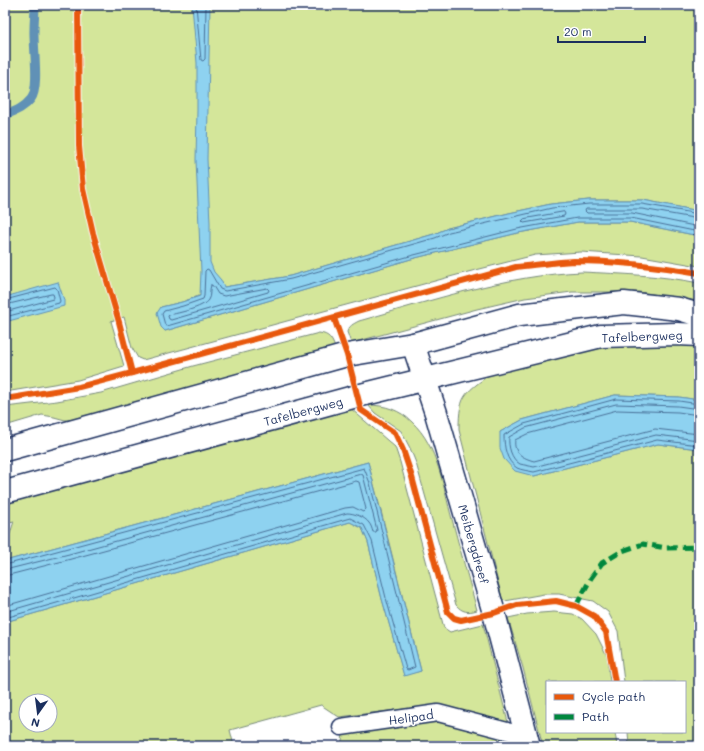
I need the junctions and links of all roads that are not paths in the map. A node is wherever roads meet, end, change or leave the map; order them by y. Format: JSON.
{"nodes":[{"id":1,"x":699,"y":315,"type":"edge"},
{"id":2,"x":699,"y":335,"type":"edge"},
{"id":3,"x":413,"y":344,"type":"junction"},
{"id":4,"x":424,"y":379,"type":"junction"},
{"id":5,"x":5,"y":450,"type":"edge"},
{"id":6,"x":5,"y":492,"type":"edge"},
{"id":7,"x":341,"y":727,"type":"dead end"},
{"id":8,"x":527,"y":741,"type":"edge"}],
"edges":[{"from":1,"to":3,"type":"street","name":"Tafelbergweg"},
{"from":2,"to":4,"type":"street","name":"Tafelbergweg"},
{"from":3,"to":4,"type":"street","name":"Meibergdreef"},
{"from":3,"to":5,"type":"street","name":"Tafelbergweg"},
{"from":4,"to":6,"type":"street","name":"Tafelbergweg"},
{"from":4,"to":8,"type":"street","name":"Meibergdreef"},
{"from":7,"to":8,"type":"lane","name":"Helipad"}]}
